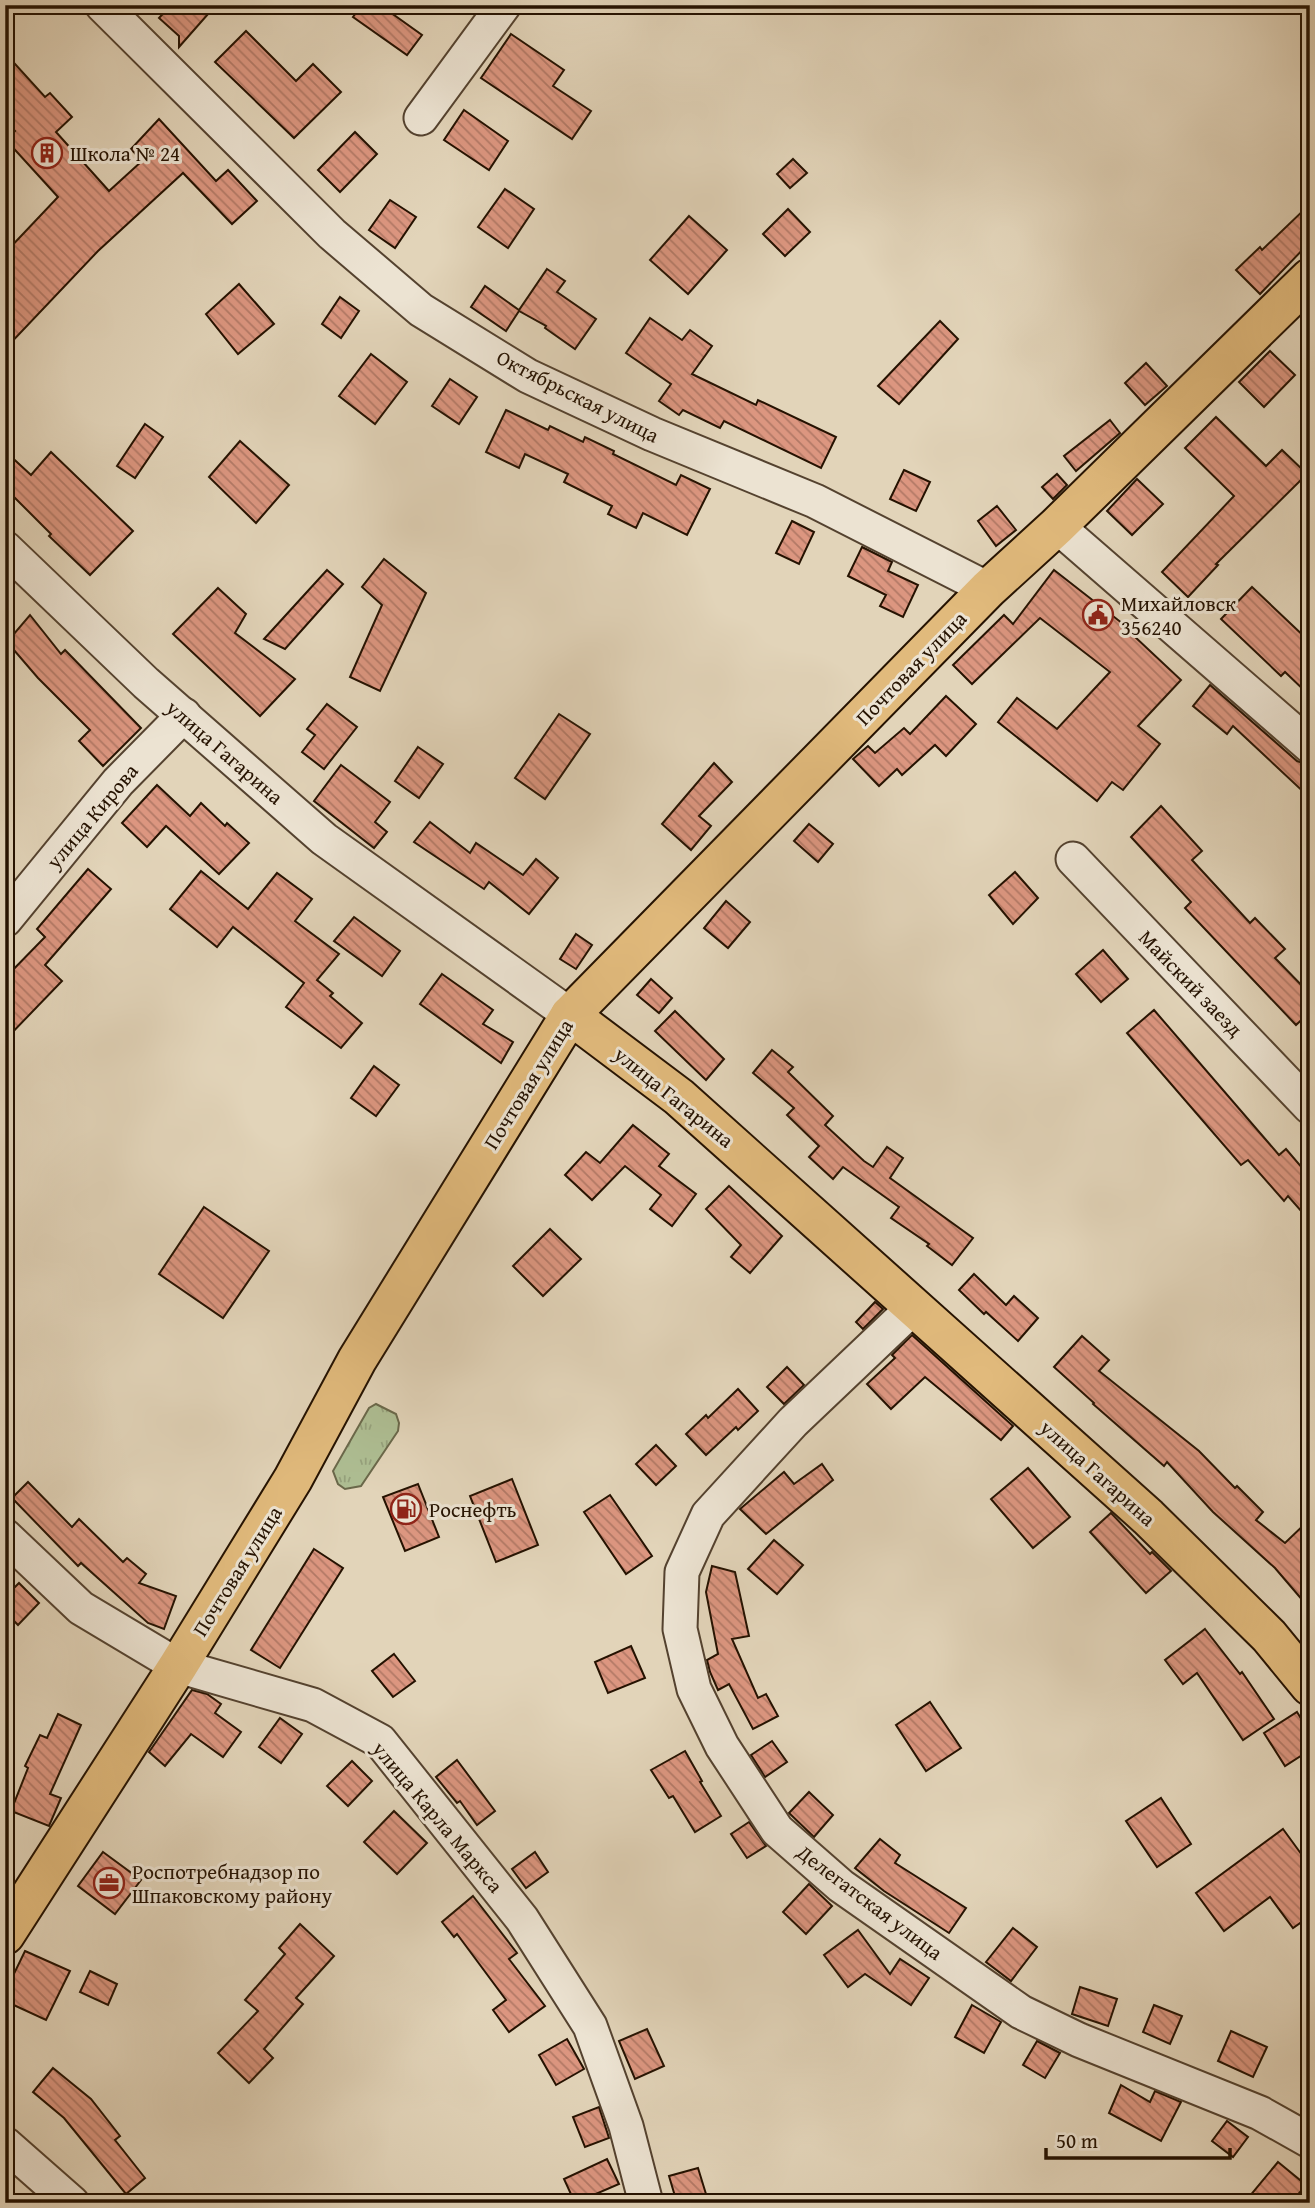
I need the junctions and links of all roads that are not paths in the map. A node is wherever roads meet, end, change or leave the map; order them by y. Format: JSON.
{"nodes":[{"id":1,"x":102,"y":5,"type":"edge"},
{"id":2,"x":504,"y":5,"type":"edge"},
{"id":3,"x":421,"y":118,"type":"dead end"},
{"id":4,"x":1310,"y":278,"type":"edge"},
{"id":5,"x":1058,"y":526,"type":"junction"},
{"id":6,"x":5,"y":548,"type":"edge"},
{"id":7,"x":988,"y":589,"type":"junction"},
{"id":8,"x":184,"y":715,"type":"junction"},
{"id":9,"x":1310,"y":746,"type":"edge"},
{"id":10,"x":1073,"y":859,"type":"dead end"},
{"id":11,"x":5,"y":920,"type":"edge"},
{"id":12,"x":570,"y":1015,"type":"junction"},
{"id":13,"x":1310,"y":1107,"type":"edge"},
{"id":14,"x":914,"y":1307,"type":"junction"},
{"id":15,"x":5,"y":1536,"type":"edge"},
{"id":16,"x":178,"y":1666,"type":"junction"},
{"id":17,"x":1310,"y":1686,"type":"edge"},
{"id":18,"x":5,"y":1935,"type":"edge"},
{"id":19,"x":1310,"y":2141,"type":"edge"},
{"id":20,"x":5,"y":2144,"type":"edge"},
{"id":21,"x":72,"y":2203,"type":"edge"},
{"id":22,"x":646,"y":2203,"type":"edge"}],
"edges":[{"from":1,"to":7,"type":"street","name":"Октябрьская улица"},
{"from":2,"to":3,"type":"street"},
{"from":4,"to":5,"type":"main road","name":"Почтовая улица"},
{"from":5,"to":7,"type":"main road","name":"Почтовая улица"},
{"from":5,"to":9,"type":"street"},
{"from":6,"to":8,"type":"street","name":"улица Гагарина"},
{"from":7,"to":12,"type":"main road","name":"Почтовая улица"},
{"from":8,"to":11,"type":"street","name":"улица Кирова"},
{"from":8,"to":12,"type":"street","name":"улица Гагарина"},
{"from":10,"to":13,"type":"street","name":"Майский заезд"},
{"from":12,"to":14,"type":"main road","name":"улица Гагарина"},
{"from":12,"to":16,"type":"main road","name":"Почтовая улица"},
{"from":14,"to":17,"type":"main road","name":"улица Гагарина"},
{"from":14,"to":19,"type":"street","name":"Делегатская улица"},
{"from":15,"to":16,"type":"street","name":"улица Карла Маркса"},
{"from":16,"to":18,"type":"main road","name":"Почтовая улица"},
{"from":16,"to":22,"type":"street","name":"улица Карла Маркса"},
{"from":20,"to":21,"type":"street"}]}
